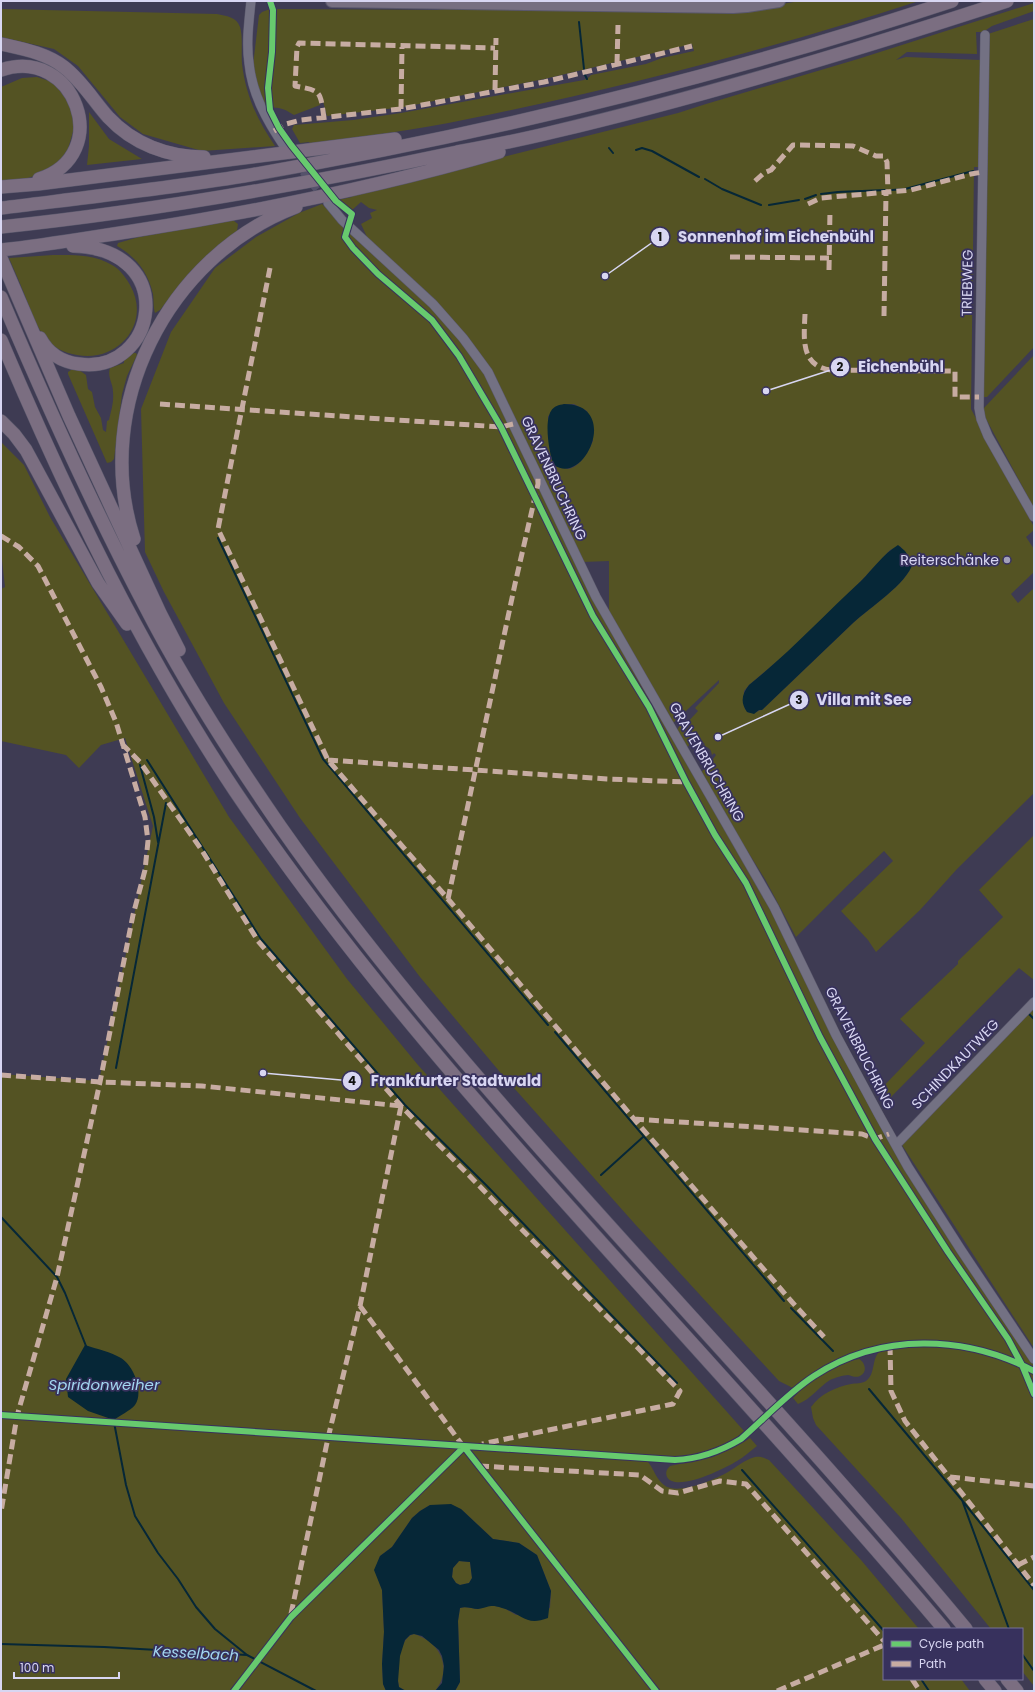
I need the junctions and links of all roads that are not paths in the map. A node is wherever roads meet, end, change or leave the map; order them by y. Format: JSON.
{"nodes":[{"id":1,"x":251,"y":1,"type":"edge"},
{"id":2,"x":332,"y":1,"type":"edge"},
{"id":3,"x":779,"y":1,"type":"edge"},
{"id":4,"x":952,"y":1,"type":"edge"},
{"id":5,"x":1007,"y":1,"type":"edge"},
{"id":6,"x":985,"y":35,"type":"dead end"},
{"id":7,"x":1,"y":44,"type":"edge"},
{"id":8,"x":1,"y":70,"type":"edge"},
{"id":9,"x":488,"y":128,"type":"junction"},
{"id":10,"x":553,"y":132,"type":"junction"},
{"id":11,"x":284,"y":146,"type":"tunnel mouth"},
{"id":12,"x":244,"y":158,"type":"junction"},
{"id":13,"x":6,"y":186,"type":"edge"},
{"id":14,"x":331,"y":199,"type":"junction"},
{"id":15,"x":1,"y":208,"type":"edge"},
{"id":16,"x":1,"y":227,"type":"edge"},
{"id":17,"x":52,"y":245,"type":"junction"},
{"id":18,"x":6,"y":250,"type":"edge"},
{"id":19,"x":1,"y":258,"type":"edge"},
{"id":20,"x":1,"y":297,"type":"edge"},
{"id":21,"x":18,"y":300,"type":"junction"},
{"id":22,"x":1,"y":340,"type":"edge"},
{"id":23,"x":1,"y":351,"type":"edge"},
{"id":24,"x":17,"y":377,"type":"junction"},
{"id":25,"x":1,"y":421,"type":"edge"},
{"id":26,"x":1034,"y":517,"type":"edge"},
{"id":27,"x":147,"y":583,"type":"junction"},
{"id":28,"x":160,"y":671,"type":"junction"},
{"id":29,"x":204,"y":709,"type":"junction"},
{"id":30,"x":1034,"y":1002,"type":"edge"},
{"id":31,"x":896,"y":1145,"type":"junction"},
{"id":32,"x":1034,"y":1359,"type":"edge"},
{"id":33,"x":943,"y":1628,"type":"edge"},
{"id":34,"x":965,"y":1628,"type":"edge"},
{"id":35,"x":986,"y":1680,"type":"edge"},
{"id":36,"x":1008,"y":1680,"type":"edge"},
{"id":37,"x":995,"y":1691,"type":"edge"},
{"id":38,"x":1017,"y":1691,"type":"edge"}],
"edges":[{"from":1,"to":11,"type":"street"},
{"from":2,"to":3,"type":"main road"},
{"from":4,"to":9,"type":"highway"},
{"from":5,"to":10,"type":"highway"},
{"from":6,"to":26,"type":"street","name":"TRIEBWEG"},
{"from":7,"to":12,"type":"highway"},
{"from":8,"to":13,"type":"highway"},
{"from":9,"to":12,"type":"highway"},
{"from":9,"to":15,"type":"highway"},
{"from":10,"to":14,"type":"highway"},
{"from":10,"to":16,"type":"highway"},
{"from":12,"to":13,"type":"highway"},
{"from":14,"to":17,"type":"highway"},
{"from":14,"to":27,"type":"highway"},
{"from":14,"to":31,"type":"street","name":"GRAVENBRUCHRING"},
{"from":17,"to":18,"type":"highway"},
{"from":17,"to":21,"type":"highway"},
{"from":19,"to":21,"type":"highway"},
{"from":20,"to":29,"type":"highway"},
{"from":21,"to":27,"type":"highway"},
{"from":22,"to":24,"type":"highway"},
{"from":23,"to":24,"type":"highway"},
{"from":24,"to":28,"type":"highway"},
{"from":25,"to":28,"type":"highway"},
{"from":27,"to":29,"type":"highway"},
{"from":28,"to":33,"type":"highway"},
{"from":29,"to":34,"type":"highway"},
{"from":30,"to":31,"type":"street","name":"SCHINDKAUTWEG"},
{"from":31,"to":32,"type":"street","name":"GRAVENBRUCHRING"},
{"from":35,"to":37,"type":"highway"},
{"from":36,"to":38,"type":"highway"}]}
